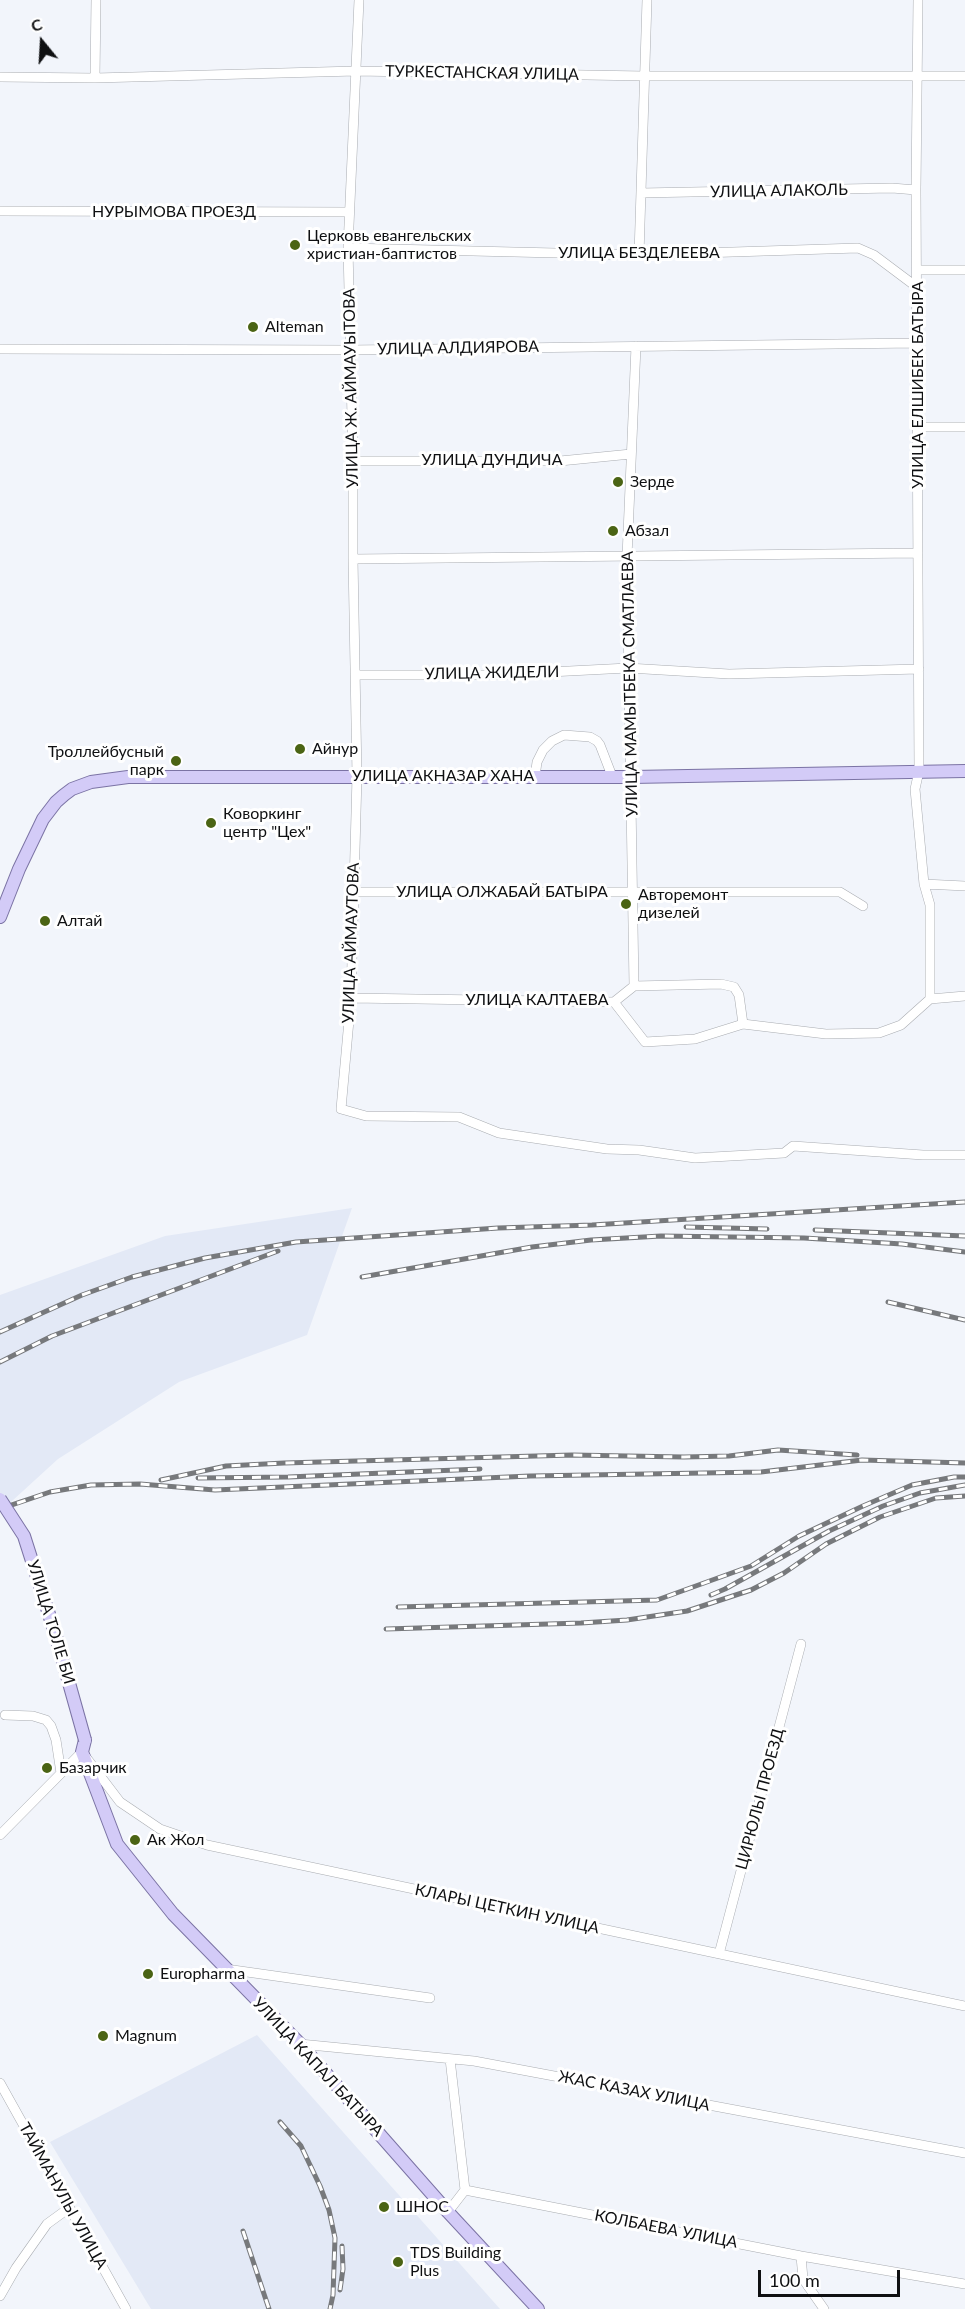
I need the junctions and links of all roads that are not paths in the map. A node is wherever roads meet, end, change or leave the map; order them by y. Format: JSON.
{"nodes":[{"id":1,"x":96,"y":0,"type":"edge"},
{"id":2,"x":360,"y":0,"type":"edge"},
{"id":3,"x":647,"y":0,"type":"edge"},
{"id":4,"x":918,"y":0,"type":"edge"},
{"id":5,"x":356,"y":71,"type":"junction"},
{"id":6,"x":644,"y":76,"type":"junction"},
{"id":7,"x":965,"y":76,"type":"edge"},
{"id":8,"x":0,"y":77,"type":"edge"},
{"id":9,"x":918,"y":77,"type":"junction"},
{"id":10,"x":95,"y":78,"type":"junction"},
{"id":11,"x":916,"y":190,"type":"junction"},
{"id":12,"x":641,"y":193,"type":"junction"},
{"id":13,"x":0,"y":211,"type":"edge"},
{"id":14,"x":349,"y":212,"type":"junction"},
{"id":15,"x":348,"y":248,"type":"junction"},
{"id":16,"x":639,"y":255,"type":"junction"},
{"id":17,"x":918,"y":270,"type":"junction"},
{"id":18,"x":965,"y":270,"type":"edge"},
{"id":19,"x":918,"y":288,"type":"junction"},
{"id":20,"x":917,"y":343,"type":"junction"},
{"id":21,"x":636,"y":346,"type":"junction"},
{"id":22,"x":0,"y":349,"type":"edge"},
{"id":23,"x":349,"y":350,"type":"junction"},
{"id":24,"x":917,"y":427,"type":"junction"},
{"id":25,"x":965,"y":427,"type":"edge"},
{"id":26,"x":631,"y":454,"type":"junction"},
{"id":27,"x":353,"y":461,"type":"junction"},
{"id":28,"x":918,"y":553,"type":"junction"},
{"id":29,"x":627,"y":557,"type":"junction"},
{"id":30,"x":353,"y":559,"type":"junction"},
{"id":31,"x":628,"y":668,"type":"junction"},
{"id":32,"x":919,"y":669,"type":"junction"},
{"id":33,"x":356,"y":675,"type":"junction"},
{"id":34,"x":920,"y":771,"type":"junction"},
{"id":35,"x":965,"y":771,"type":"edge"},
{"id":36,"x":357,"y":776,"type":"junction"},
{"id":37,"x":612,"y":776,"type":"junction"},
{"id":38,"x":535,"y":777,"type":"junction"},
{"id":39,"x":632,"y":777,"type":"junction"},
{"id":40,"x":924,"y":884,"type":"junction"},
{"id":41,"x":965,"y":886,"type":"edge"},
{"id":42,"x":354,"y":892,"type":"junction"},
{"id":43,"x":633,"y":892,"type":"junction"},
{"id":44,"x":863,"y":906,"type":"dead end"},
{"id":45,"x":0,"y":917,"type":"edge"},
{"id":46,"x":634,"y":986,"type":"junction"},
{"id":47,"x":965,"y":996,"type":"edge"},
{"id":48,"x":351,"y":998,"type":"junction"},
{"id":49,"x":930,"y":999,"type":"junction"},
{"id":50,"x":614,"y":1002,"type":"junction"},
{"id":51,"x":743,"y":1024,"type":"junction"},
{"id":52,"x":965,"y":1155,"type":"edge"},
{"id":53,"x":0,"y":1499,"type":"edge"},
{"id":54,"x":801,"y":1644,"type":"dead end"},
{"id":55,"x":5,"y":1715,"type":"dead end"},
{"id":56,"x":83,"y":1746,"type":"junction"},
{"id":57,"x":61,"y":1773,"type":"junction"},
{"id":58,"x":0,"y":1835,"type":"edge"},
{"id":59,"x":719,"y":1954,"type":"junction"},
{"id":60,"x":226,"y":1969,"type":"junction"},
{"id":61,"x":430,"y":1998,"type":"dead end"},
{"id":62,"x":965,"y":2006,"type":"edge"},
{"id":63,"x":300,"y":2044,"type":"junction"},
{"id":64,"x":450,"y":2059,"type":"junction"},
{"id":65,"x":0,"y":2084,"type":"edge"},
{"id":66,"x":965,"y":2153,"type":"edge"},
{"id":67,"x":465,"y":2190,"type":"junction"},
{"id":68,"x":69,"y":2208,"type":"junction"},
{"id":69,"x":448,"y":2212,"type":"junction"},
{"id":70,"x":801,"y":2256,"type":"junction"},
{"id":71,"x":965,"y":2284,"type":"edge"},
{"id":72,"x":0,"y":2296,"type":"edge"},
{"id":73,"x":126,"y":2309,"type":"edge"},
{"id":74,"x":538,"y":2309,"type":"edge"},
{"id":75,"x":824,"y":2309,"type":"edge"}],
"edges":[{"from":1,"to":10,"type":"street"},
{"from":2,"to":5,"type":"street","name":"УЛИЦА Ж. АЙМАУЫТОВА"},
{"from":3,"to":6,"type":"street"},
{"from":4,"to":9,"type":"street","name":"УЛИЦА ЕЛШИБЕК БАТЫРА"},
{"from":5,"to":6,"type":"street","name":"ТУРКЕСТАНСКАЯ УЛИЦА"},
{"from":5,"to":10,"type":"street","name":"ТУРКЕСТАНСКАЯ УЛИЦА"},
{"from":5,"to":14,"type":"street","name":"УЛИЦА Ж. АЙМАУЫТОВА"},
{"from":6,"to":9,"type":"street","name":"ТУРКЕСТАНСКАЯ УЛИЦА"},
{"from":6,"to":12,"type":"street"},
{"from":7,"to":9,"type":"street","name":"ТУРКЕСТАНСКАЯ УЛИЦА"},
{"from":8,"to":10,"type":"street","name":"ТУРКЕСТАНСКАЯ УЛИЦА"},
{"from":9,"to":11,"type":"street","name":"УЛИЦА ЕЛШИБЕК БАТЫРА"},
{"from":11,"to":12,"type":"street","name":"УЛИЦА АЛАКОЛЬ"},
{"from":11,"to":17,"type":"street","name":"УЛИЦА ЕЛШИБЕК БАТЫРА"},
{"from":12,"to":16,"type":"street"},
{"from":13,"to":14,"type":"street","name":"НУРЫМОВА ПРОЕЗД"},
{"from":14,"to":15,"type":"street","name":"УЛИЦА Ж. АЙМАУЫТОВА"},
{"from":15,"to":16,"type":"street","name":"УЛИЦА БЕЗДЕЛЕЕВА"},
{"from":15,"to":23,"type":"street","name":"УЛИЦА Ж. АЙМАУЫТОВА"},
{"from":16,"to":19,"type":"street","name":"УЛИЦА БЕЗДЕЛЕЕВА"},
{"from":17,"to":18,"type":"street"},
{"from":17,"to":19,"type":"street","name":"УЛИЦА ЕЛШИБЕК БАТЫРА"},
{"from":19,"to":20,"type":"street","name":"УЛИЦА ЕЛШИБЕК БАТЫРА"},
{"from":20,"to":21,"type":"street","name":"УЛИЦА АЛДИЯРОВА"},
{"from":20,"to":24,"type":"street","name":"УЛИЦА ЕЛШИБЕК БАТЫРА"},
{"from":21,"to":23,"type":"street","name":"УЛИЦА АЛДИЯРОВА"},
{"from":21,"to":26,"type":"street","name":"УЛИЦА МАМЫТБЕКА СМАТЛАЕВА"},
{"from":22,"to":23,"type":"street","name":"УЛИЦА АЛДИЯРОВА"},
{"from":23,"to":27,"type":"street","name":"УЛИЦА Ж. АЙМАУЫТОВА"},
{"from":24,"to":25,"type":"street"},
{"from":24,"to":28,"type":"street","name":"УЛИЦА ЕЛШИБЕК БАТЫРА"},
{"from":26,"to":27,"type":"street","name":"УЛИЦА ДУНДИЧА"},
{"from":26,"to":29,"type":"street","name":"УЛИЦА МАМЫТБЕКА СМАТЛАЕВА"},
{"from":27,"to":30,"type":"street","name":"УЛИЦА Ж. АЙМАУЫТОВА"},
{"from":28,"to":29,"type":"street"},
{"from":28,"to":32,"type":"street","name":"УЛИЦА ЕЛШИБЕК БАТЫРА"},
{"from":29,"to":30,"type":"street"},
{"from":29,"to":31,"type":"street","name":"УЛИЦА МАМЫТБЕКА СМАТЛАЕВА"},
{"from":30,"to":33,"type":"street","name":"УЛИЦА Ж. АЙМАУЫТОВА"},
{"from":31,"to":32,"type":"street","name":"УЛИЦА ЖИДЕЛИ"},
{"from":31,"to":33,"type":"street","name":"УЛИЦА ЖИДЕЛИ"},
{"from":31,"to":39,"type":"street","name":"УЛИЦА МАМЫТБЕКА СМАТЛАЕВА"},
{"from":32,"to":34,"type":"street","name":"УЛИЦА ЕЛШИБЕК БАТЫРА"},
{"from":33,"to":36,"type":"street","name":"УЛИЦА Ж. АЙМАУЫТОВА"},
{"from":34,"to":35,"type":"main road","name":"УЛИЦА АКНАЗАР ХАНА"},
{"from":34,"to":39,"type":"main road","name":"УЛИЦА АКНАЗАР ХАНА"},
{"from":34,"to":40,"type":"street","name":"УЛИЦА ЕЛШИБЕК БАТЫРА"},
{"from":36,"to":38,"type":"main road","name":"УЛИЦА АКНАЗАР ХАНА"},
{"from":36,"to":42,"type":"street","name":"УЛИЦА АЙМАУТОВА"},
{"from":36,"to":45,"type":"main road","name":"УЛИЦА АКНАЗАР ХАНА"},
{"from":37,"to":38,"type":"main road","name":"УЛИЦА АКНАЗАР ХАНА"},
{"from":37,"to":38,"type":"street"},
{"from":37,"to":39,"type":"main road","name":"УЛИЦА АКНАЗАР ХАНА"},
{"from":39,"to":43,"type":"street","name":"УЛИЦА МАМЫТБЕКА СМАТЛАЕВА"},
{"from":40,"to":41,"type":"street"},
{"from":40,"to":49,"type":"street","name":"УЛИЦА ЕЛШИБЕК БАТЫРА"},
{"from":42,"to":43,"type":"street","name":"УЛИЦА ОЛЖАБАЙ БАТЫРА"},
{"from":42,"to":48,"type":"street","name":"УЛИЦА АЙМАУТОВА"},
{"from":43,"to":44,"type":"street","name":"УЛИЦА ОЛЖАБАЙ БАТЫРА"},
{"from":43,"to":46,"type":"street","name":"УЛИЦА МАМЫТБЕКА СМАТЛАЕВА"},
{"from":46,"to":50,"type":"street","name":"УЛИЦА КАЛТАЕВА"},
{"from":46,"to":51,"type":"street"},
{"from":47,"to":49,"type":"street"},
{"from":48,"to":50,"type":"street","name":"УЛИЦА КАЛТАЕВА"},
{"from":48,"to":52,"type":"street","name":"УЛИЦА АЙМАУТОВА"},
{"from":49,"to":51,"type":"street"},
{"from":50,"to":51,"type":"street"},
{"from":53,"to":56,"type":"main road","name":"УЛИЦА ТОЛЕ БИ","bridge":true},
{"from":54,"to":59,"type":"street","name":"ЦИРЮЛЫ ПРОЕЗД"},
{"from":55,"to":57,"type":"street"},
{"from":56,"to":57,"type":"street"},
{"from":56,"to":59,"type":"street","name":"КЛАРЫ ЦЕТКИН УЛИЦА"},
{"from":56,"to":60,"type":"main road","name":"УЛИЦА КАПАЛ БАТЫРА"},
{"from":57,"to":58,"type":"street"},
{"from":59,"to":62,"type":"street","name":"КЛАРЫ ЦЕТКИН УЛИЦА"},
{"from":60,"to":61,"type":"street"},
{"from":60,"to":63,"type":"main road","name":"УЛИЦА КАПАЛ БАТЫРА"},
{"from":63,"to":64,"type":"street","name":"ЖАС КАЗАХ УЛИЦА"},
{"from":63,"to":69,"type":"main road","name":"УЛИЦА КАПАЛ БАТЫРА"},
{"from":64,"to":66,"type":"street","name":"ЖАС КАЗАХ УЛИЦА"},
{"from":64,"to":67,"type":"street"},
{"from":65,"to":68,"type":"street","name":"ТАЙМАНУЛЫ УЛИЦА"},
{"from":67,"to":69,"type":"street"},
{"from":67,"to":70,"type":"street","name":"КОЛБАЕВА УЛИЦА"},
{"from":68,"to":72,"type":"street"},
{"from":68,"to":73,"type":"street","name":"ТАЙМАНУЛЫ УЛИЦА"},
{"from":69,"to":74,"type":"main road","name":"УЛИЦА КАПАЛ БАТЫРА"},
{"from":70,"to":71,"type":"street","name":"КОЛБАЕВА УЛИЦА"},
{"from":70,"to":75,"type":"street"}]}
